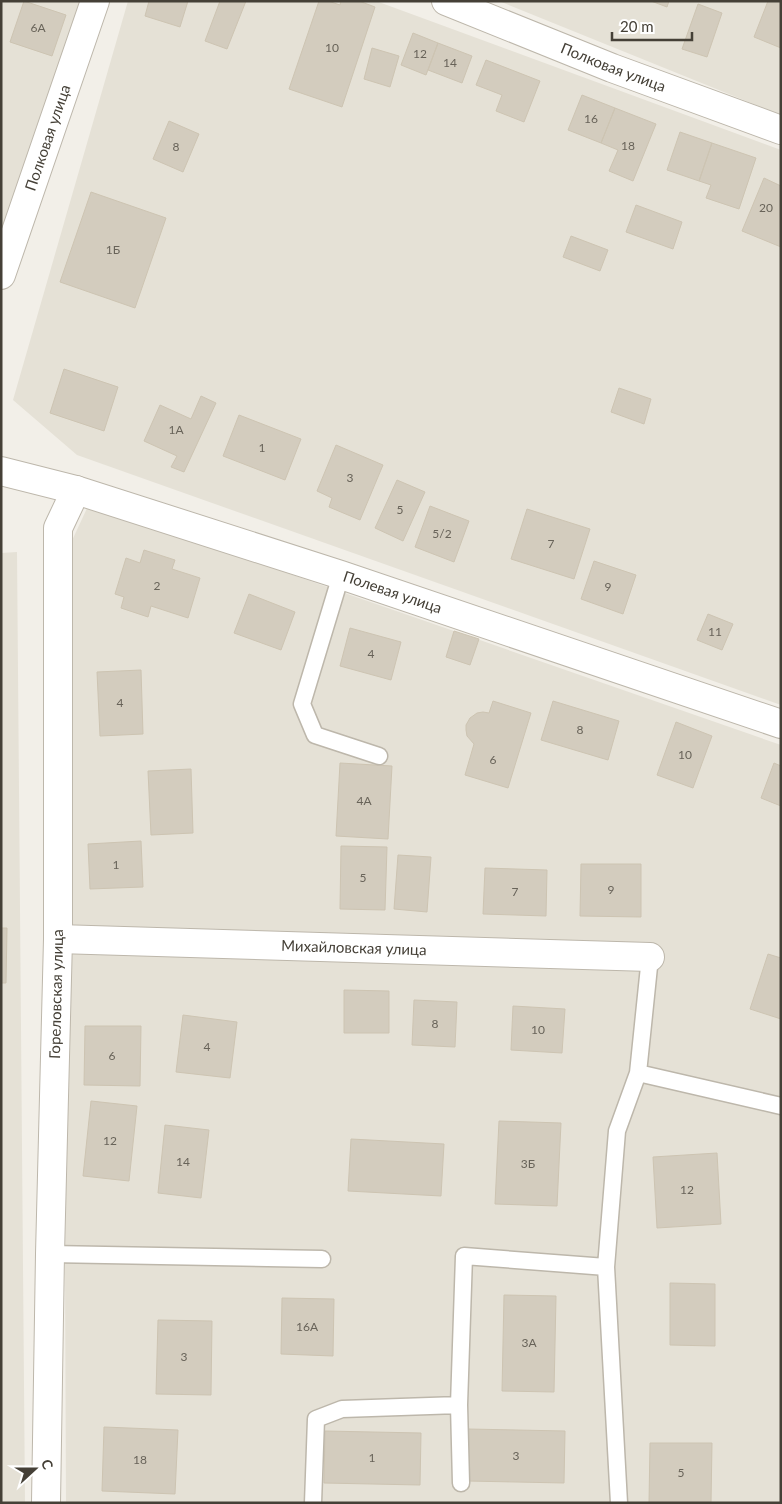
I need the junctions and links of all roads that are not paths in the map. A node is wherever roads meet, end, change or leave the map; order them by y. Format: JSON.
{"nodes":[{"id":1,"x":95,"y":1,"type":"edge"},
{"id":2,"x":446,"y":1,"type":"edge"},
{"id":3,"x":781,"y":130,"type":"edge"},
{"id":4,"x":1,"y":275,"type":"edge"},
{"id":5,"x":1,"y":472,"type":"edge"},
{"id":6,"x":76,"y":490,"type":"junction"},
{"id":7,"x":341,"y":575,"type":"junction"},
{"id":8,"x":781,"y":724,"type":"edge"},
{"id":9,"x":379,"y":756,"type":"dead end"},
{"id":10,"x":58,"y":938,"type":"junction"},
{"id":11,"x":650,"y":956,"type":"joint"},
{"id":12,"x":638,"y":1073,"type":"junction"},
{"id":13,"x":781,"y":1106,"type":"edge"},
{"id":14,"x":50,"y":1254,"type":"junction"},
{"id":15,"x":322,"y":1260,"type":"dead end"},
{"id":16,"x":606,"y":1267,"type":"junction"},
{"id":17,"x":459,"y":1405,"type":"junction"},
{"id":18,"x":461,"y":1483,"type":"dead end"},
{"id":19,"x":46,"y":1503,"type":"edge"},
{"id":20,"x":313,"y":1503,"type":"edge"},
{"id":21,"x":619,"y":1503,"type":"edge"}],
"edges":[{"from":1,"to":4,"type":"street","name":"Полковая улица"},
{"from":2,"to":3,"type":"street","name":"Полковая улица"},
{"from":5,"to":6,"type":"street","name":"Полевая улица"},
{"from":6,"to":7,"type":"street","name":"Полевая улица"},
{"from":6,"to":10,"type":"street","name":"Гореловская улица"},
{"from":7,"to":8,"type":"street","name":"Полевая улица"},
{"from":7,"to":9,"type":"lane"},
{"from":10,"to":11,"type":"street","name":"Михайловская улица"},
{"from":10,"to":14,"type":"street","name":"Гореловская улица"},
{"from":11,"to":12,"type":"lane"},
{"from":12,"to":13,"type":"lane"},
{"from":12,"to":16,"type":"lane"},
{"from":14,"to":15,"type":"lane"},
{"from":14,"to":19,"type":"street","name":"Гореловская улица"},
{"from":16,"to":17,"type":"lane"},
{"from":16,"to":21,"type":"lane"},
{"from":17,"to":18,"type":"lane"},
{"from":17,"to":20,"type":"lane"}]}
